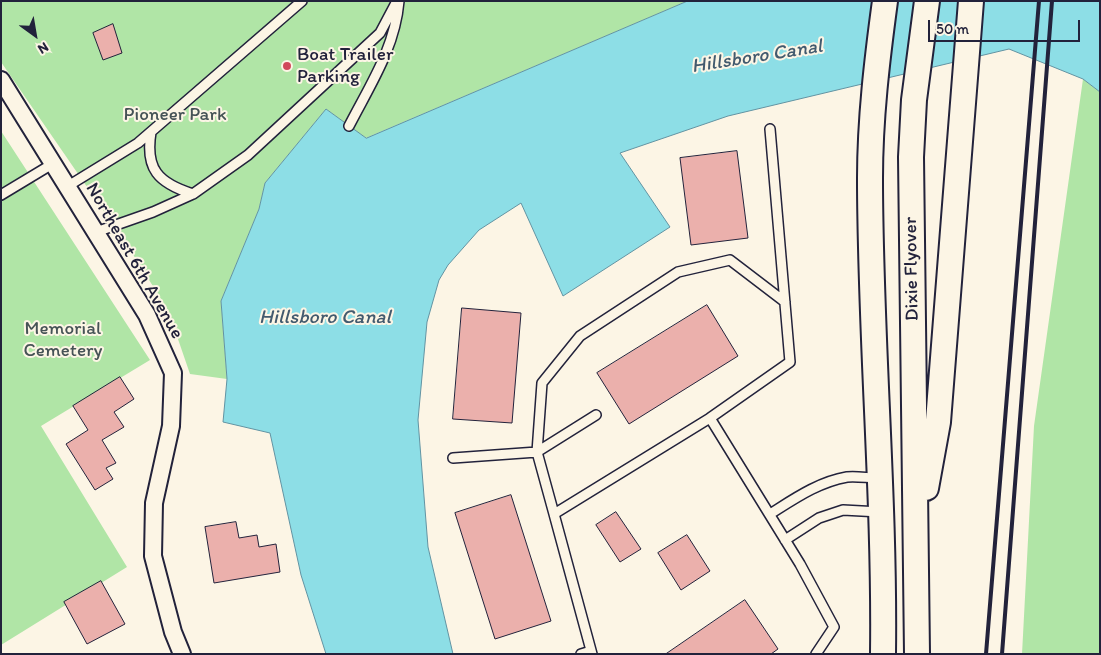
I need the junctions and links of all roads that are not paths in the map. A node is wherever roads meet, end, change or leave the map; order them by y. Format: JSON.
{"nodes":[{"id":1,"x":302,"y":1,"type":"edge"},
{"id":2,"x":398,"y":1,"type":"edge"},
{"id":3,"x":884,"y":1,"type":"edge"},
{"id":4,"x":927,"y":1,"type":"edge"},
{"id":5,"x":972,"y":1,"type":"edge"},
{"id":6,"x":1,"y":80,"type":"edge"},
{"id":7,"x":349,"y":126,"type":"dead end"},
{"id":8,"x":770,"y":129,"type":"dead end"},
{"id":9,"x":151,"y":132,"type":"junction"},
{"id":10,"x":54,"y":162,"type":"junction"},
{"id":11,"x":68,"y":186,"type":"junction"},
{"id":12,"x":192,"y":194,"type":"junction"},
{"id":13,"x":1,"y":196,"type":"edge"},
{"id":14,"x":96,"y":232,"type":"junction"},
{"id":15,"x":785,"y":302,"type":"junction"},
{"id":16,"x":596,"y":415,"type":"dead end"},
{"id":17,"x":710,"y":418,"type":"junction"},
{"id":18,"x":537,"y":452,"type":"junction"},
{"id":19,"x":453,"y":458,"type":"dead end"},
{"id":20,"x":881,"y":478,"type":"junction"},
{"id":21,"x":881,"y":512,"type":"junction"},
{"id":22,"x":554,"y":514,"type":"junction"},
{"id":23,"x":770,"y":514,"type":"junction"},
{"id":24,"x":917,"y":537,"type":"junction"},
{"id":25,"x":785,"y":540,"type":"junction"},
{"id":26,"x":592,"y":652,"type":"edge"},
{"id":27,"x":182,"y":654,"type":"edge"},
{"id":28,"x":581,"y":654,"type":"edge"},
{"id":29,"x":816,"y":654,"type":"edge"},
{"id":30,"x":883,"y":654,"type":"edge"},
{"id":31,"x":917,"y":654,"type":"edge"}],
"edges":[{"from":1,"to":9,"type":"lane"},
{"from":2,"to":7,"type":"lane"},
{"from":2,"to":12,"type":"lane"},
{"from":3,"to":20,"type":"main road","name":"Dixie Flyover"},
{"from":4,"to":24,"type":"main road","name":"Dixie Flyover"},
{"from":5,"to":24,"type":"main road"},
{"from":6,"to":10,"type":"street","name":"Northeast 6th Avenue"},
{"from":8,"to":15,"type":"lane"},
{"from":9,"to":11,"type":"lane"},
{"from":9,"to":12,"type":"lane"},
{"from":10,"to":11,"type":"street","name":"Northeast 6th Avenue"},
{"from":10,"to":13,"type":"lane"},
{"from":11,"to":14,"type":"street","name":"Northeast 6th Avenue"},
{"from":12,"to":14,"type":"lane"},
{"from":14,"to":27,"type":"street","name":"Northeast 6th Avenue"},
{"from":15,"to":17,"type":"lane"},
{"from":15,"to":18,"type":"lane"},
{"from":16,"to":18,"type":"lane"},
{"from":17,"to":22,"type":"lane"},
{"from":17,"to":23,"type":"lane"},
{"from":18,"to":19,"type":"lane"},
{"from":18,"to":22,"type":"lane"},
{"from":20,"to":21,"type":"main road","name":"Dixie Flyover"},
{"from":20,"to":23,"type":"lane"},
{"from":20,"to":24,"type":"main road"},
{"from":21,"to":25,"type":"lane"},
{"from":21,"to":30,"type":"main road","name":"Dixie Flyover"},
{"from":22,"to":26,"type":"lane"},
{"from":23,"to":25,"type":"lane"},
{"from":24,"to":31,"type":"main road"},
{"from":25,"to":29,"type":"lane"},
{"from":26,"to":28,"type":"lane"}]}
